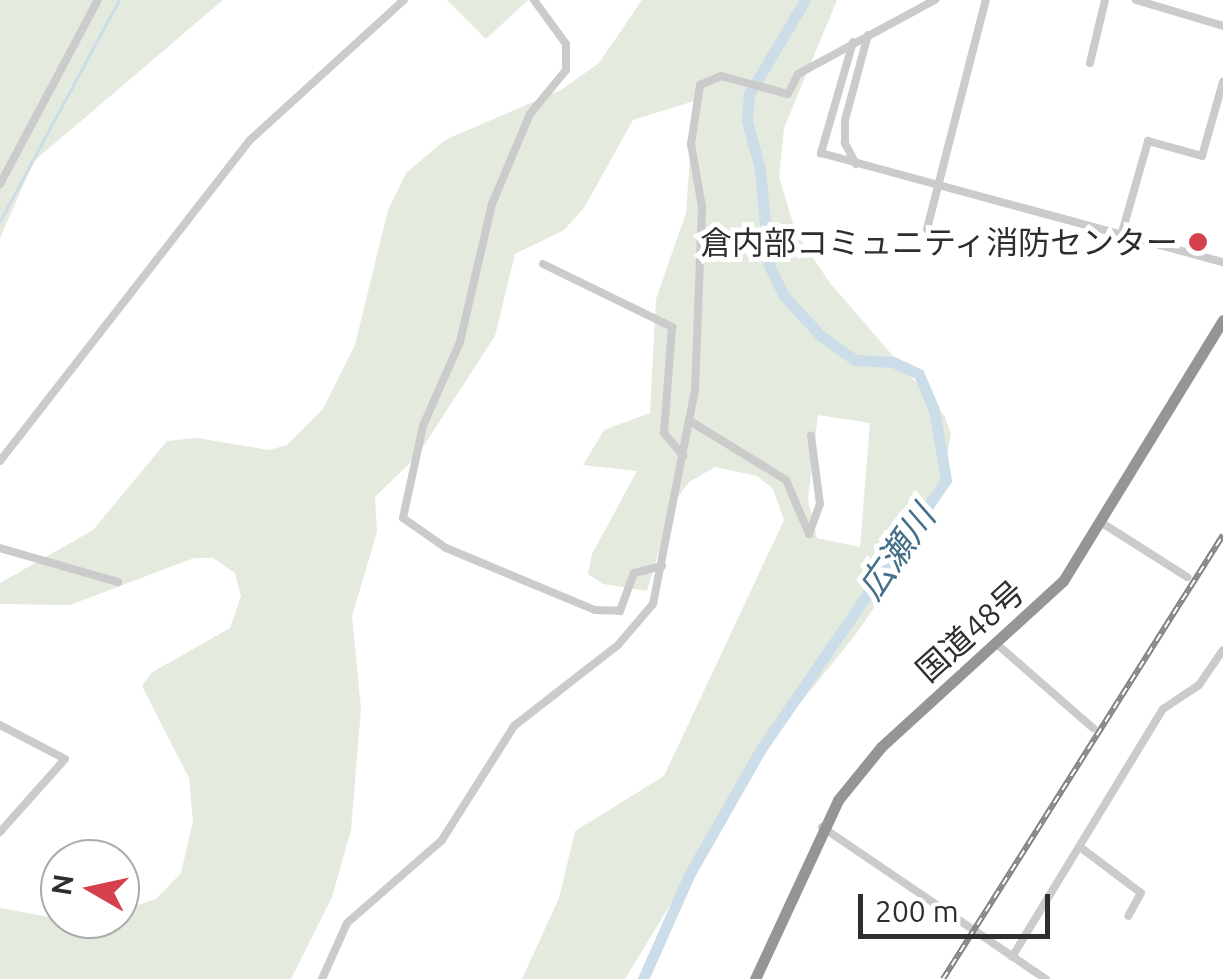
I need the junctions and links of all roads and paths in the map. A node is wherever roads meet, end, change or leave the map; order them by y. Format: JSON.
{"nodes":[{"id":1,"x":98,"y":0,"type":"edge"},
{"id":2,"x":404,"y":0,"type":"edge"},
{"id":3,"x":534,"y":0,"type":"edge"},
{"id":4,"x":934,"y":0,"type":"edge"},
{"id":5,"x":986,"y":0,"type":"edge"},
{"id":6,"x":1106,"y":0,"type":"edge"},
{"id":7,"x":1136,"y":0,"type":"edge"},
{"id":8,"x":1223,"y":26,"type":"edge"},
{"id":9,"x":868,"y":35,"type":"junction"},
{"id":10,"x":854,"y":42,"type":"junction"},
{"id":11,"x":1090,"y":63,"type":"dead end"},
{"id":12,"x":1223,"y":82,"type":"edge"},
{"id":13,"x":856,"y":164,"type":"junction"},
{"id":14,"x":0,"y":184,"type":"edge"},
{"id":15,"x":938,"y":187,"type":"junction"},
{"id":16,"x":927,"y":230,"type":"dead end"},
{"id":17,"x":1120,"y":236,"type":"junction"},
{"id":18,"x":1223,"y":262,"type":"edge"},
{"id":19,"x":543,"y":264,"type":"dead end"},
{"id":20,"x":1223,"y":320,"type":"edge"},
{"id":21,"x":690,"y":421,"type":"junction"},
{"id":22,"x":811,"y":436,"type":"dead end"},
{"id":23,"x":682,"y":456,"type":"junction"},
{"id":24,"x":0,"y":462,"type":"edge"},
{"id":25,"x":1102,"y":523,"type":"junction"},
{"id":26,"x":0,"y":548,"type":"edge"},
{"id":27,"x":662,"y":566,"type":"junction"},
{"id":28,"x":1187,"y":576,"type":"dead end"},
{"id":29,"x":118,"y":582,"type":"dead end"},
{"id":30,"x":999,"y":646,"type":"junction"},
{"id":31,"x":1223,"y":650,"type":"edge"},
{"id":32,"x":0,"y":726,"type":"edge"},
{"id":33,"x":1094,"y":728,"type":"dead end"},
{"id":34,"x":822,"y":828,"type":"junction"},
{"id":35,"x":0,"y":832,"type":"edge"},
{"id":36,"x":1080,"y":847,"type":"junction"},
{"id":37,"x":1128,"y":916,"type":"dead end"},
{"id":38,"x":1012,"y":957,"type":"junction"},
{"id":39,"x":1027,"y":967,"type":"junction"},
{"id":40,"x":322,"y":979,"type":"edge"},
{"id":41,"x":755,"y":979,"type":"edge"},
{"id":42,"x":1021,"y":979,"type":"edge"},
{"id":43,"x":1046,"y":979,"type":"edge"}],
"edges":[{"from":1,"to":14,"type":"street"},
{"from":2,"to":24,"type":"street"},
{"from":3,"to":27,"type":"street"},
{"from":4,"to":9,"type":"street"},
{"from":5,"to":15,"type":"street"},
{"from":6,"to":11,"type":"street"},
{"from":7,"to":8,"type":"street"},
{"from":9,"to":10,"type":"street"},
{"from":9,"to":13,"type":"street"},
{"from":10,"to":13,"type":"street"},
{"from":10,"to":21,"type":"street"},
{"from":12,"to":17,"type":"street"},
{"from":13,"to":15,"type":"street"},
{"from":15,"to":16,"type":"street"},
{"from":15,"to":17,"type":"street"},
{"from":17,"to":18,"type":"street"},
{"from":19,"to":23,"type":"street"},
{"from":20,"to":25,"type":"highway","name":"国道48号"},
{"from":21,"to":22,"type":"street"},
{"from":21,"to":23,"type":"street"},
{"from":23,"to":27,"type":"street"},
{"from":25,"to":28,"type":"street"},
{"from":25,"to":30,"type":"highway","name":"国道48号"},
{"from":26,"to":29,"type":"street"},
{"from":27,"to":40,"type":"street"},
{"from":30,"to":33,"type":"street"},
{"from":30,"to":34,"type":"highway","name":"国道48号"},
{"from":31,"to":36,"type":"street"},
{"from":32,"to":35,"type":"street"},
{"from":34,"to":38,"type":"street"},
{"from":34,"to":41,"type":"highway","name":"国道48号"},
{"from":36,"to":37,"type":"street"},
{"from":36,"to":38,"type":"street"},
{"from":38,"to":39,"type":"street"},
{"from":39,"to":42,"type":"street"},
{"from":39,"to":43,"type":"street"}]}
